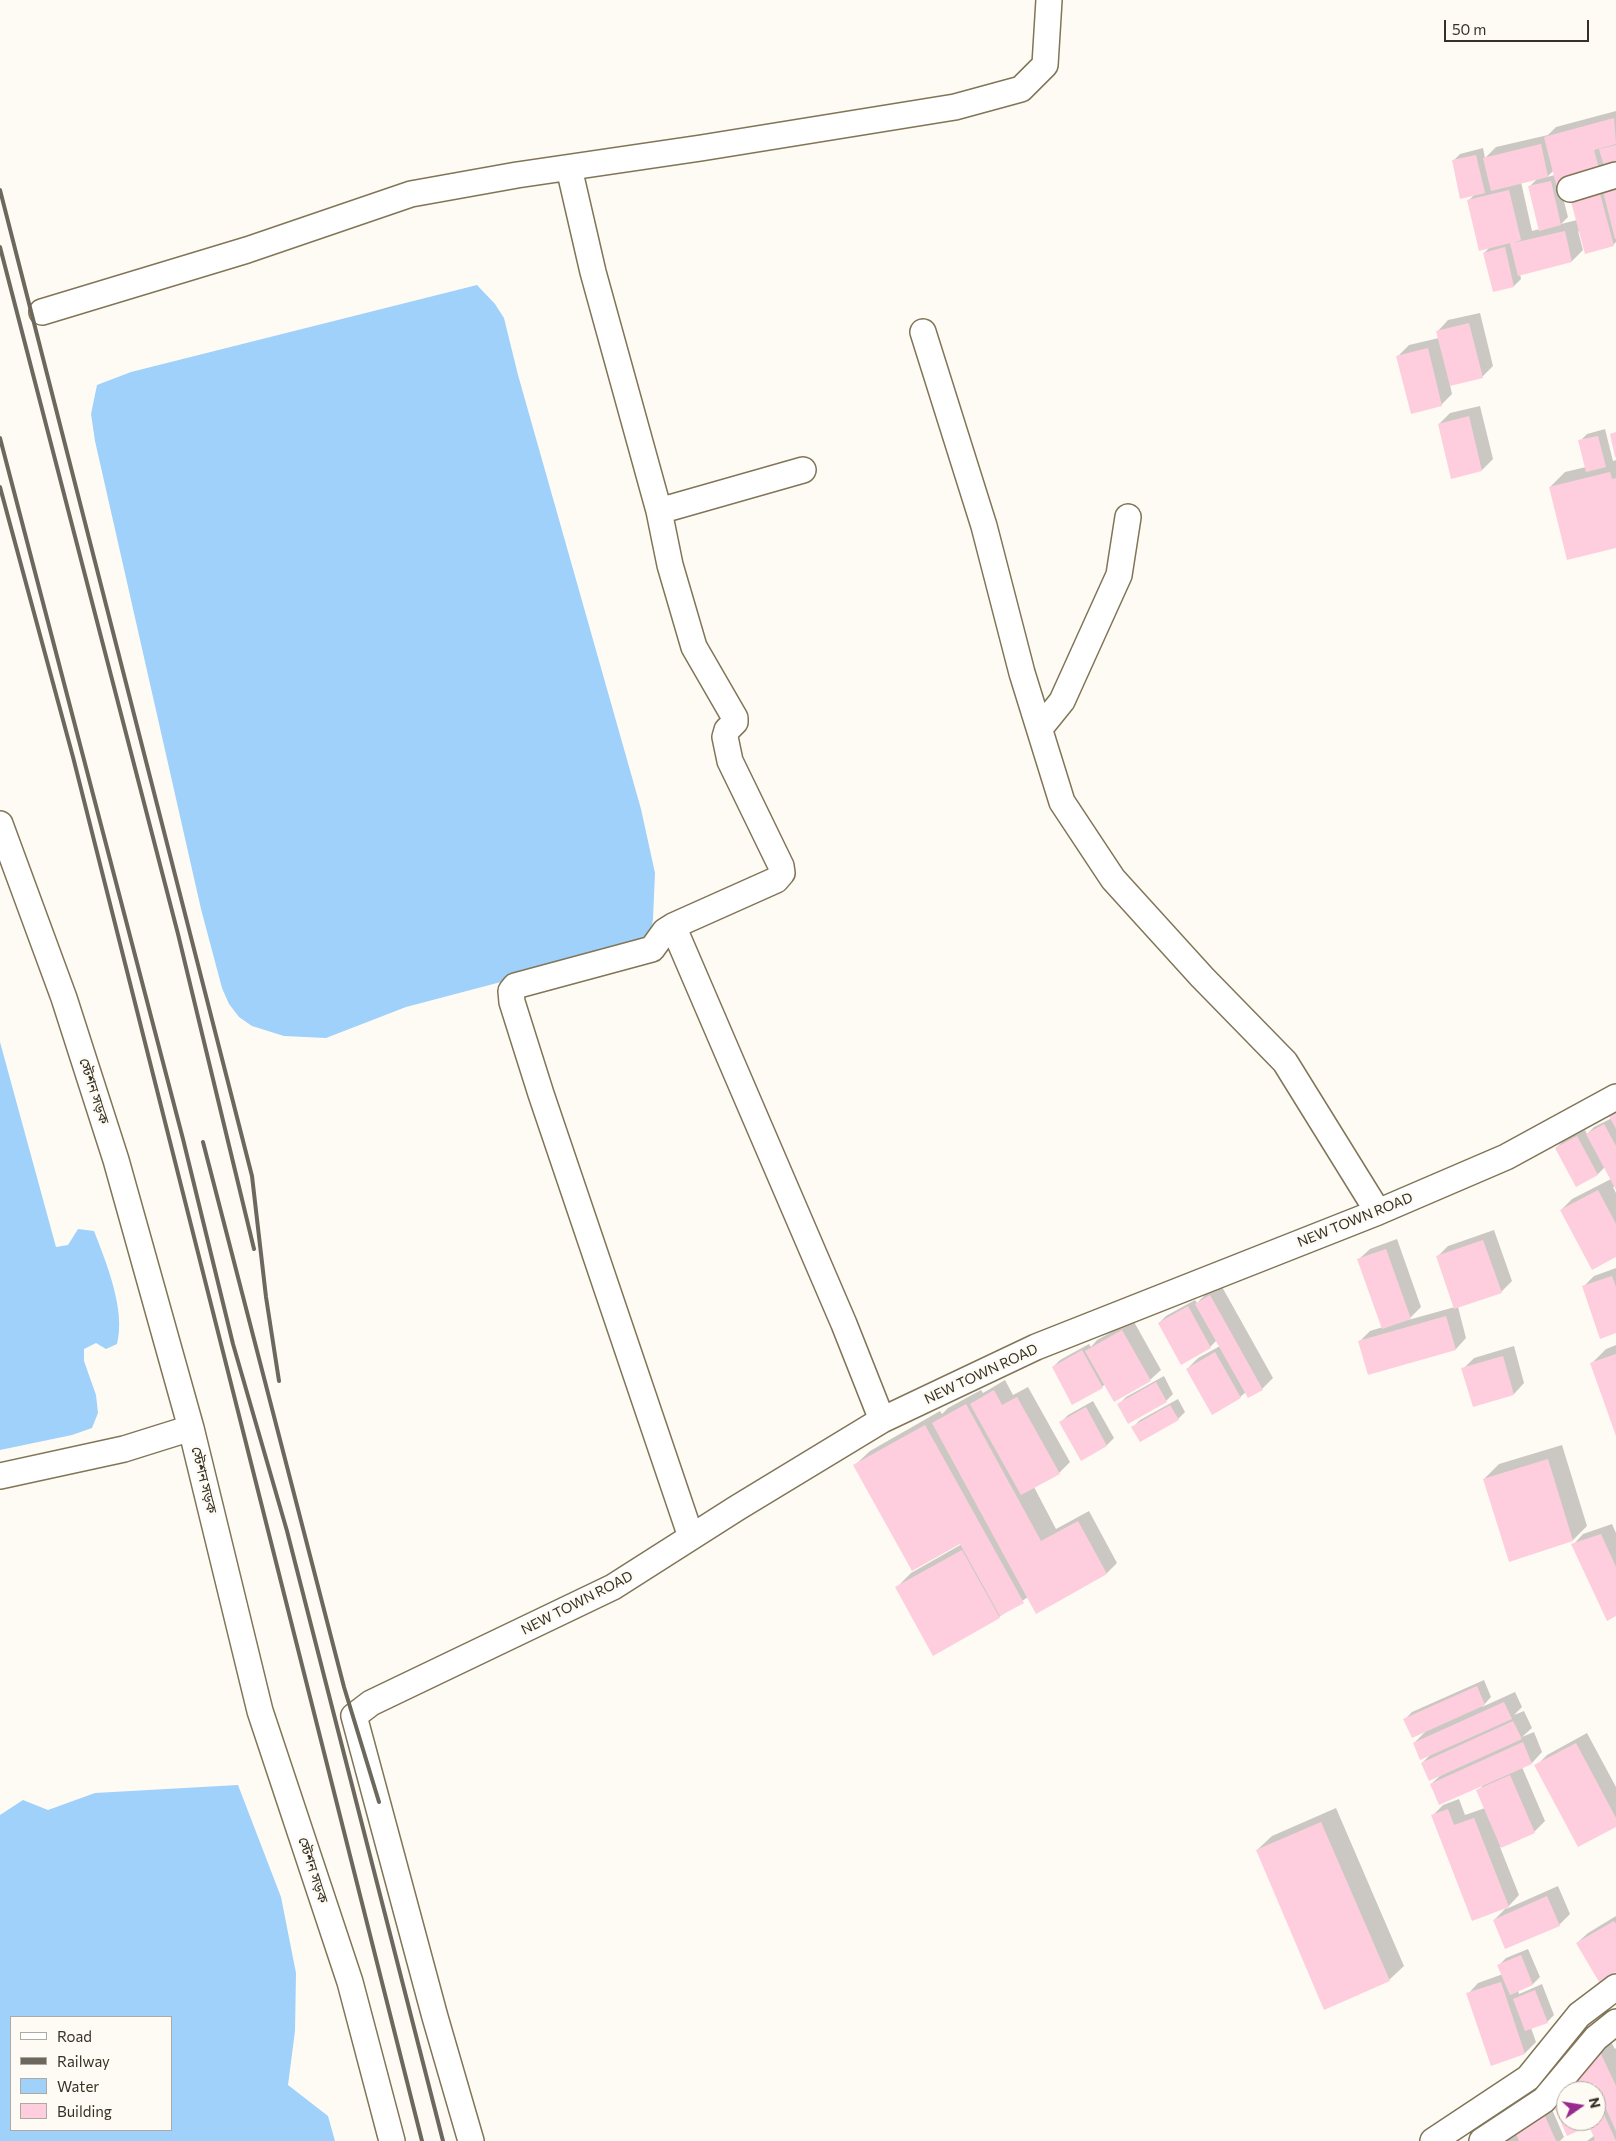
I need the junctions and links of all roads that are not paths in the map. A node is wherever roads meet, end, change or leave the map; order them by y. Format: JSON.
{"nodes":[{"id":1,"x":1048,"y":0,"type":"edge"},
{"id":2,"x":569,"y":168,"type":"junction"},
{"id":3,"x":1616,"y":176,"type":"edge"},
{"id":4,"x":1570,"y":189,"type":"dead end"},
{"id":5,"x":42,"y":312,"type":"dead end"},
{"id":6,"x":922,"y":332,"type":"dead end"},
{"id":7,"x":803,"y":470,"type":"dead end"},
{"id":8,"x":659,"y":510,"type":"junction"},
{"id":9,"x":1128,"y":516,"type":"dead end"},
{"id":10,"x":1040,"y":727,"type":"junction"},
{"id":11,"x":0,"y":824,"type":"edge"},
{"id":12,"x":673,"y":926,"type":"junction"},
{"id":13,"x":1616,"y":1097,"type":"edge"},
{"id":14,"x":1378,"y":1212,"type":"junction"},
{"id":15,"x":882,"y":1420,"type":"junction"},
{"id":16,"x":192,"y":1428,"type":"junction"},
{"id":17,"x":0,"y":1476,"type":"edge"},
{"id":18,"x":691,"y":1537,"type":"junction"},
{"id":19,"x":1616,"y":1987,"type":"edge"},
{"id":20,"x":1616,"y":2022,"type":"edge"},
{"id":21,"x":392,"y":2141,"type":"edge"},
{"id":22,"x":471,"y":2141,"type":"edge"},
{"id":23,"x":1433,"y":2141,"type":"edge"},
{"id":24,"x":1482,"y":2141,"type":"edge"}],
"edges":[{"from":1,"to":2,"type":"street"},
{"from":2,"to":5,"type":"street"},
{"from":2,"to":8,"type":"street"},
{"from":3,"to":4,"type":"street"},
{"from":6,"to":10,"type":"street"},
{"from":7,"to":8,"type":"street"},
{"from":8,"to":12,"type":"street"},
{"from":9,"to":10,"type":"street"},
{"from":10,"to":14,"type":"street"},
{"from":11,"to":16,"type":"street","name":"স্টেশন সড়ক"},
{"from":12,"to":15,"type":"street"},
{"from":12,"to":18,"type":"street"},
{"from":13,"to":14,"type":"street","name":"NEW TOWN ROAD"},
{"from":14,"to":15,"type":"street","name":"NEW TOWN ROAD"},
{"from":15,"to":18,"type":"street","name":"NEW TOWN ROAD"},
{"from":16,"to":17,"type":"street"},
{"from":16,"to":21,"type":"street","name":"স্টেশন সড়ক"},
{"from":18,"to":22,"type":"street","name":"NEW TOWN ROAD"},
{"from":19,"to":23,"type":"street"},
{"from":20,"to":24,"type":"street"}]}
